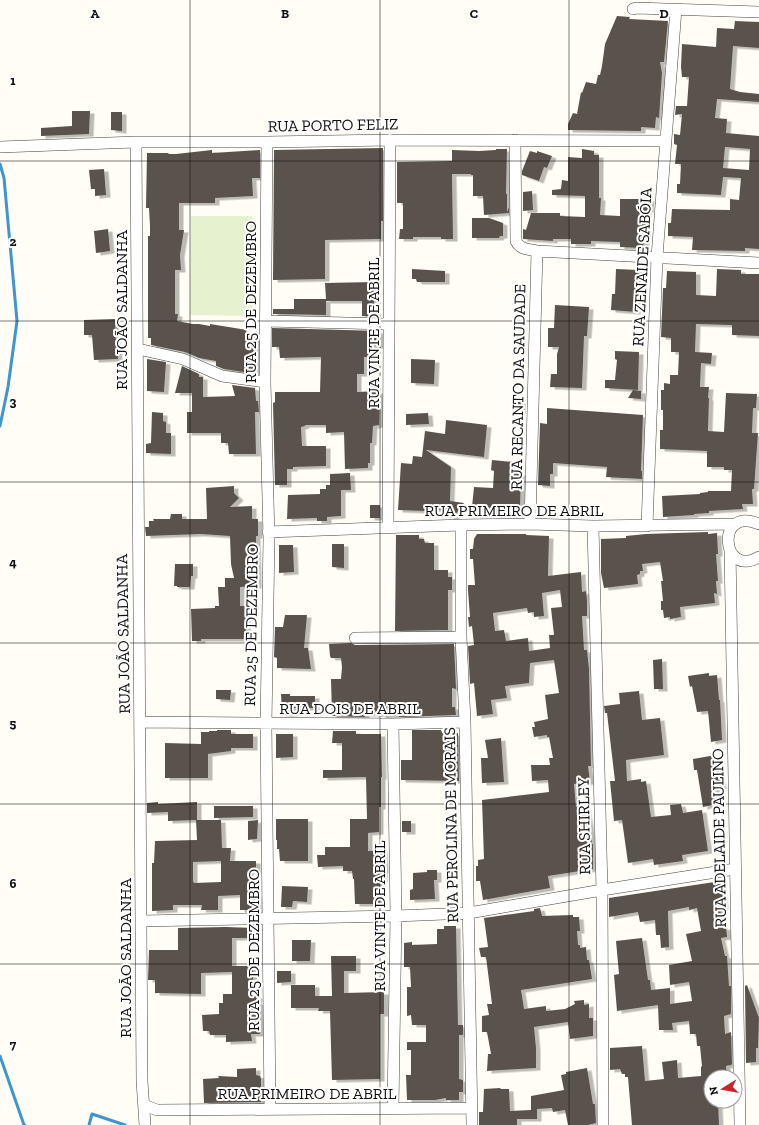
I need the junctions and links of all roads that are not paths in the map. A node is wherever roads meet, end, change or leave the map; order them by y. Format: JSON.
{"nodes":[{"id":1,"x":633,"y":9,"type":"dead end"},
{"id":2,"x":676,"y":9,"type":"junction"},
{"id":3,"x":759,"y":12,"type":"edge"},
{"id":4,"x":390,"y":140,"type":"junction"},
{"id":5,"x":515,"y":140,"type":"junction"},
{"id":6,"x":666,"y":141,"type":"junction"},
{"id":7,"x":136,"y":142,"type":"junction"},
{"id":8,"x":267,"y":142,"type":"junction"},
{"id":9,"x":2,"y":147,"type":"edge"},
{"id":10,"x":537,"y":251,"type":"junction"},
{"id":11,"x":657,"y":257,"type":"junction"},
{"id":12,"x":759,"y":263,"type":"edge"},
{"id":13,"x":266,"y":321,"type":"junction"},
{"id":14,"x":388,"y":324,"type":"junction"},
{"id":15,"x":138,"y":349,"type":"junction"},
{"id":16,"x":265,"y":382,"type":"junction"},
{"id":17,"x":530,"y":524,"type":"junction"},
{"id":18,"x":736,"y":524,"type":"junction"},
{"id":19,"x":461,"y":525,"type":"junction"},
{"id":20,"x":759,"y":525,"type":"edge"},
{"id":21,"x":388,"y":526,"type":"junction"},
{"id":22,"x":593,"y":526,"type":"junction"},
{"id":23,"x":647,"y":526,"type":"junction"},
{"id":24,"x":268,"y":532,"type":"junction"},
{"id":25,"x":730,"y":550,"type":"junction"},
{"id":26,"x":759,"y":557,"type":"edge"},
{"id":27,"x":461,"y":637,"type":"junction"},
{"id":28,"x":355,"y":638,"type":"dead end"},
{"id":29,"x":140,"y":722,"type":"junction"},
{"id":30,"x":465,"y":722,"type":"junction"},
{"id":31,"x":266,"y":724,"type":"junction"},
{"id":32,"x":393,"y":724,"type":"junction"},
{"id":33,"x":735,"y":870,"type":"junction"},
{"id":34,"x":602,"y":890,"type":"junction"},
{"id":35,"x":469,"y":913,"type":"junction"},
{"id":36,"x":396,"y":916,"type":"junction"},
{"id":37,"x":269,"y":919,"type":"junction"},
{"id":38,"x":141,"y":921,"type":"junction"},
{"id":39,"x":144,"y":1105,"type":"junction"},
{"id":40,"x":393,"y":1108,"type":"junction"},
{"id":41,"x":472,"y":1108,"type":"junction"},
{"id":42,"x":270,"y":1109,"type":"junction"},
{"id":43,"x":145,"y":1125,"type":"edge"},
{"id":44,"x":472,"y":1125,"type":"edge"},
{"id":45,"x":603,"y":1125,"type":"edge"},
{"id":46,"x":740,"y":1125,"type":"edge"}],
"edges":[{"from":1,"to":2,"type":"street"},
{"from":2,"to":3,"type":"street"},
{"from":2,"to":6,"type":"street","name":"RUA ZENAIDE SABÓIA"},
{"from":4,"to":5,"type":"street","name":"RUA PORTO FELIZ"},
{"from":4,"to":8,"type":"street","name":"RUA PORTO FELIZ"},
{"from":4,"to":14,"type":"street","name":"RUA VINTE DE ABRIL"},
{"from":5,"to":6,"type":"street","name":"RUA PORTO FELIZ"},
{"from":5,"to":10,"type":"street"},
{"from":6,"to":11,"type":"street","name":"RUA ZENAIDE SABÓIA"},
{"from":7,"to":8,"type":"street","name":"RUA PORTO FELIZ"},
{"from":7,"to":9,"type":"street","name":"RUA PORTO FELIZ"},
{"from":7,"to":15,"type":"street","name":"RUA JOÃO SALDANHA"},
{"from":8,"to":13,"type":"street","name":"RUA 25 DE DEZEMBRO"},
{"from":10,"to":11,"type":"street"},
{"from":10,"to":17,"type":"street","name":"RUA RECANTO DA SAUDADE"},
{"from":11,"to":12,"type":"street"},
{"from":11,"to":23,"type":"street","name":"RUA ZENAIDE SABÓIA"},
{"from":13,"to":14,"type":"street"},
{"from":13,"to":16,"type":"street","name":"RUA 25 DE DEZEMBRO"},
{"from":14,"to":21,"type":"street","name":"RUA VINTE DE ABRIL"},
{"from":15,"to":16,"type":"street"},
{"from":15,"to":29,"type":"street","name":"RUA JOÃO SALDANHA"},
{"from":16,"to":24,"type":"street","name":"RUA 25 DE DEZEMBRO"},
{"from":17,"to":19,"type":"street","name":"RUA PRIMEIRO DE ABRIL"},
{"from":17,"to":22,"type":"street","name":"RUA PRIMEIRO DE ABRIL"},
{"from":18,"to":20,"type":"street","name":"RUA PRIMEIRO DE ABRIL"},
{"from":18,"to":23,"type":"street","name":"RUA PRIMEIRO DE ABRIL"},
{"from":18,"to":25,"type":"street","name":"RUA ADELAIDE PAULINO"},
{"from":19,"to":21,"type":"street","name":"RUA PRIMEIRO DE ABRIL"},
{"from":19,"to":27,"type":"street","name":"RUA PEROLINA DE MORAIS"},
{"from":21,"to":24,"type":"street","name":"RUA PRIMEIRO DE ABRIL"},
{"from":22,"to":23,"type":"street","name":"RUA PRIMEIRO DE ABRIL"},
{"from":22,"to":34,"type":"street","name":"RUA SHIRLEY"},
{"from":24,"to":31,"type":"street","name":"RUA 25 DE DEZEMBRO"},
{"from":25,"to":26,"type":"street"},
{"from":25,"to":33,"type":"street","name":"RUA ADELAIDE PAULINO"},
{"from":27,"to":28,"type":"street"},
{"from":27,"to":30,"type":"street","name":"RUA PEROLINA DE MORAIS"},
{"from":29,"to":31,"type":"street","name":"RUA DOIS DE ABRIL"},
{"from":29,"to":38,"type":"street","name":"RUA JOÃO SALDANHA"},
{"from":30,"to":32,"type":"street","name":"RUA DOIS DE ABRIL"},
{"from":30,"to":35,"type":"street","name":"RUA PEROLINA DE MORAIS"},
{"from":31,"to":32,"type":"street","name":"RUA DOIS DE ABRIL"},
{"from":31,"to":37,"type":"street","name":"RUA 25 DE DEZEMBRO"},
{"from":32,"to":36,"type":"street","name":"RUA VINTE DE ABRIL"},
{"from":33,"to":34,"type":"street"},
{"from":33,"to":46,"type":"street","name":"RUA ADELAIDE PAULINO"},
{"from":34,"to":35,"type":"street"},
{"from":34,"to":45,"type":"street","name":"RUA SHIRLEY"},
{"from":35,"to":36,"type":"street"},
{"from":35,"to":41,"type":"street","name":"RUA PEROLINA DE MORAIS"},
{"from":36,"to":37,"type":"street"},
{"from":36,"to":40,"type":"street","name":"RUA VINTE DE ABRIL"},
{"from":37,"to":38,"type":"street"},
{"from":37,"to":42,"type":"street","name":"RUA 25 DE DEZEMBRO"},
{"from":38,"to":39,"type":"street","name":"RUA JOÃO SALDANHA"},
{"from":39,"to":42,"type":"street","name":"RUA PRIMEIRO DE ABRIL"},
{"from":39,"to":43,"type":"street","name":"RUA JOÃO SALDANHA"},
{"from":40,"to":41,"type":"street","name":"RUA PRIMEIRO DE ABRIL"},
{"from":40,"to":42,"type":"street","name":"RUA PRIMEIRO DE ABRIL"},
{"from":41,"to":44,"type":"street","name":"RUA PEROLINA DE MORAIS"}]}
